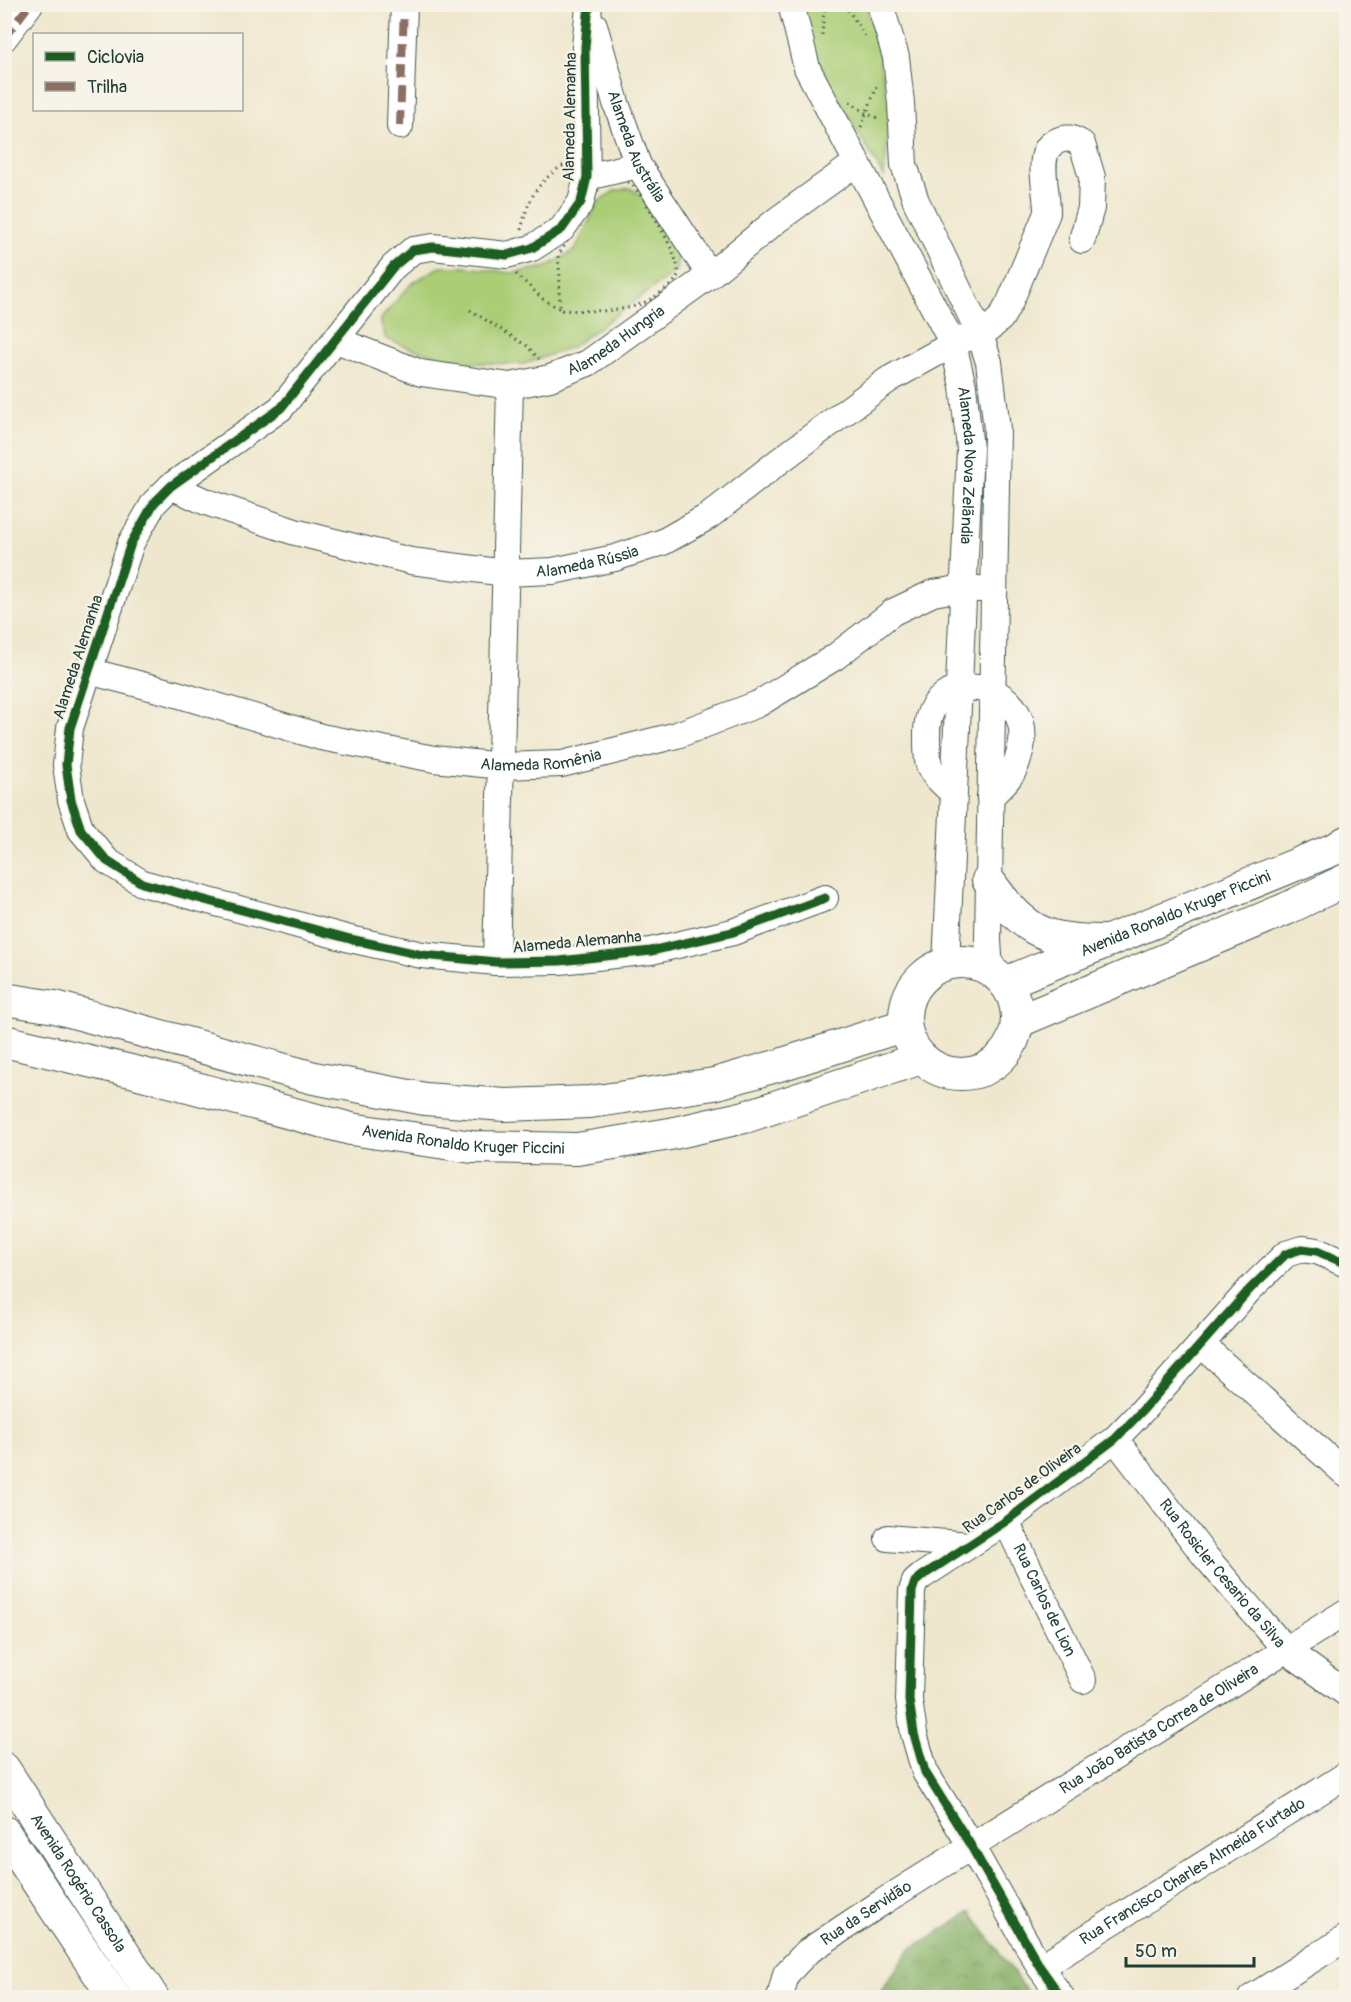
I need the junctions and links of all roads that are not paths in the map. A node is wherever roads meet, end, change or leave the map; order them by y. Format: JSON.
{"nodes":[{"id":1,"x":30,"y":4,"type":"edge"},
{"id":2,"x":404,"y":4,"type":"edge"},
{"id":3,"x":791,"y":4,"type":"edge"},
{"id":4,"x":880,"y":4,"type":"edge"},
{"id":5,"x":589,"y":5,"type":"edge"},
{"id":6,"x":4,"y":38,"type":"edge"},
{"id":7,"x":400,"y":126,"type":"dead end"},
{"id":8,"x":852,"y":155,"type":"junction"},
{"id":9,"x":638,"y":165,"type":"junction"},
{"id":10,"x":587,"y":177,"type":"junction"},
{"id":11,"x":1082,"y":240,"type":"dead end"},
{"id":12,"x":710,"y":275,"type":"junction"},
{"id":13,"x":979,"y":332,"type":"junction"},
{"id":14,"x":336,"y":340,"type":"junction"},
{"id":15,"x":953,"y":344,"type":"junction"},
{"id":16,"x":510,"y":386,"type":"junction"},
{"id":17,"x":171,"y":486,"type":"junction"},
{"id":18,"x":506,"y":573,"type":"junction"},
{"id":19,"x":964,"y":588,"type":"junction"},
{"id":20,"x":993,"y":590,"type":"junction"},
{"id":21,"x":88,"y":671,"type":"junction"},
{"id":22,"x":959,"y":688,"type":"junction"},
{"id":23,"x":992,"y":690,"type":"junction"},
{"id":24,"x":502,"y":766,"type":"junction"},
{"id":25,"x":1347,"y":842,"type":"edge"},
{"id":26,"x":988,"y":880,"type":"junction"},
{"id":27,"x":1347,"y":880,"type":"edge"},
{"id":28,"x":825,"y":898,"type":"dead end"},
{"id":29,"x":1108,"y":941,"type":"junction"},
{"id":30,"x":496,"y":963,"type":"junction"},
{"id":31,"x":946,"y":964,"type":"junction"},
{"id":32,"x":998,"y":976,"type":"junction"},
{"id":33,"x":4,"y":999,"type":"edge"},
{"id":34,"x":1017,"y":1022,"type":"junction"},
{"id":35,"x":905,"y":1025,"type":"junction"},
{"id":36,"x":4,"y":1041,"type":"edge"},
{"id":37,"x":921,"y":1058,"type":"junction"},
{"id":38,"x":1347,"y":1264,"type":"edge"},
{"id":39,"x":1201,"y":1344,"type":"junction"},
{"id":40,"x":1115,"y":1439,"type":"junction"},
{"id":41,"x":1347,"y":1474,"type":"edge"},
{"id":42,"x":1006,"y":1521,"type":"junction"},
{"id":43,"x":888,"y":1538,"type":"dead end"},
{"id":44,"x":969,"y":1545,"type":"junction"},
{"id":45,"x":1347,"y":1612,"type":"edge"},
{"id":46,"x":1286,"y":1650,"type":"junction"},
{"id":47,"x":1083,"y":1680,"type":"dead end"},
{"id":48,"x":1347,"y":1693,"type":"edge"},
{"id":49,"x":4,"y":1769,"type":"edge"},
{"id":50,"x":1347,"y":1775,"type":"edge"},
{"id":51,"x":4,"y":1832,"type":"edge"},
{"id":52,"x":971,"y":1846,"type":"junction"},
{"id":53,"x":1347,"y":1938,"type":"edge"},
{"id":54,"x":1040,"y":1967,"type":"junction"},
{"id":55,"x":115,"y":1998,"type":"edge"},
{"id":56,"x":153,"y":1998,"type":"edge"},
{"id":57,"x":780,"y":1998,"type":"edge"},
{"id":58,"x":1062,"y":1998,"type":"edge"},
{"id":59,"x":1251,"y":1998,"type":"edge"}],
"edges":[{"from":1,"to":6,"type":"street"},
{"from":2,"to":7,"type":"street"},
{"from":3,"to":8,"type":"street","name":"Alameda Nova Zelãndia"},
{"from":4,"to":13,"type":"street","name":"Alameda Nova Zelãndia"},
{"from":5,"to":9,"type":"street","name":"Alameda Austrália"},
{"from":5,"to":10,"type":"street","name":"Alameda Alemanha"},
{"from":8,"to":12,"type":"street","name":"Alameda Hungria"},
{"from":8,"to":15,"type":"street","name":"Alameda Nova Zelãndia"},
{"from":9,"to":10,"type":"street"},
{"from":9,"to":12,"type":"street","name":"Alameda Austrália"},
{"from":10,"to":14,"type":"street","name":"Alameda Alemanha"},
{"from":11,"to":13,"type":"street","name":"Alameda Rússia"},
{"from":12,"to":16,"type":"street","name":"Alameda Hungria"},
{"from":13,"to":15,"type":"street","name":"Alameda Rússia"},
{"from":13,"to":20,"type":"street","name":"Alameda Nova Zelãndia"},
{"from":14,"to":16,"type":"street","name":"Alameda Hungria"},
{"from":14,"to":17,"type":"street","name":"Alameda Alemanha"},
{"from":15,"to":18,"type":"street","name":"Alameda Rússia"},
{"from":15,"to":19,"type":"street","name":"Alameda Nova Zelãndia"},
{"from":16,"to":18,"type":"street"},
{"from":17,"to":18,"type":"street","name":"Alameda Rússia"},
{"from":17,"to":21,"type":"street","name":"Alameda Alemanha"},
{"from":18,"to":24,"type":"street"},
{"from":19,"to":20,"type":"street","name":"Alameda Romênia"},
{"from":19,"to":22,"type":"street","name":"Alameda Nova Zelãndia"},
{"from":19,"to":24,"type":"street","name":"Alameda Romênia"},
{"from":20,"to":23,"type":"street","name":"Alameda Nova Zelãndia"},
{"from":21,"to":24,"type":"street","name":"Alameda Romênia"},
{"from":21,"to":30,"type":"street","name":"Alameda Alemanha"},
{"from":22,"to":23,"type":"street"},
{"from":22,"to":31,"type":"street","name":"Alameda Nova Zelãndia"},
{"from":23,"to":26,"type":"street","name":"Alameda Nova Zelãndia"},
{"from":24,"to":30,"type":"street"},
{"from":25,"to":29,"type":"main road","name":"Avenida Ronaldo Kruger Piccini"},
{"from":26,"to":29,"type":"main road"},
{"from":26,"to":32,"type":"street","name":"Alameda Nova Zelãndia"},
{"from":27,"to":34,"type":"main road"},
{"from":28,"to":30,"type":"street","name":"Alameda Alemanha"},
{"from":29,"to":32,"type":"main road","name":"Avenida Ronaldo Kruger Piccini"},
{"from":31,"to":32,"type":"main road"},
{"from":31,"to":35,"type":"main road"},
{"from":32,"to":34,"type":"main road"},
{"from":33,"to":35,"type":"main road"},
{"from":34,"to":37,"type":"main road"},
{"from":35,"to":37,"type":"main road"},
{"from":36,"to":37,"type":"main road","name":"Avenida Ronaldo Kruger Piccini"},
{"from":38,"to":39,"type":"street","name":"Rua Carlos de Oliveira"},
{"from":39,"to":40,"type":"street","name":"Rua Carlos de Oliveira"},
{"from":39,"to":41,"type":"street"},
{"from":40,"to":42,"type":"street","name":"Rua Carlos de Oliveira"},
{"from":40,"to":46,"type":"street","name":"Rua Rosicler Cesario da Silva"},
{"from":42,"to":44,"type":"street","name":"Rua Carlos de Oliveira"},
{"from":42,"to":47,"type":"street","name":"Rua Carlos de Lion"},
{"from":43,"to":44,"type":"street"},
{"from":44,"to":52,"type":"street","name":"Rua Carlos de Oliveira"},
{"from":45,"to":46,"type":"street","name":"Rua João Batista Correa de Oliveira"},
{"from":46,"to":48,"type":"street","name":"Rua Rosicler Cesario da Silva"},
{"from":46,"to":52,"type":"street","name":"Rua João Batista Correa de Oliveira"},
{"from":49,"to":56,"type":"main road","name":"Avenida Rogério Cassola"},
{"from":50,"to":54,"type":"street","name":"Rua Francisco Charles Almeida Furtado"},
{"from":51,"to":55,"type":"main road","name":"Avenida Rogério Cassola"},
{"from":52,"to":54,"type":"street"},
{"from":52,"to":57,"type":"street","name":"Rua da Servidão"},
{"from":53,"to":59,"type":"street"},
{"from":54,"to":58,"type":"street"}]}
